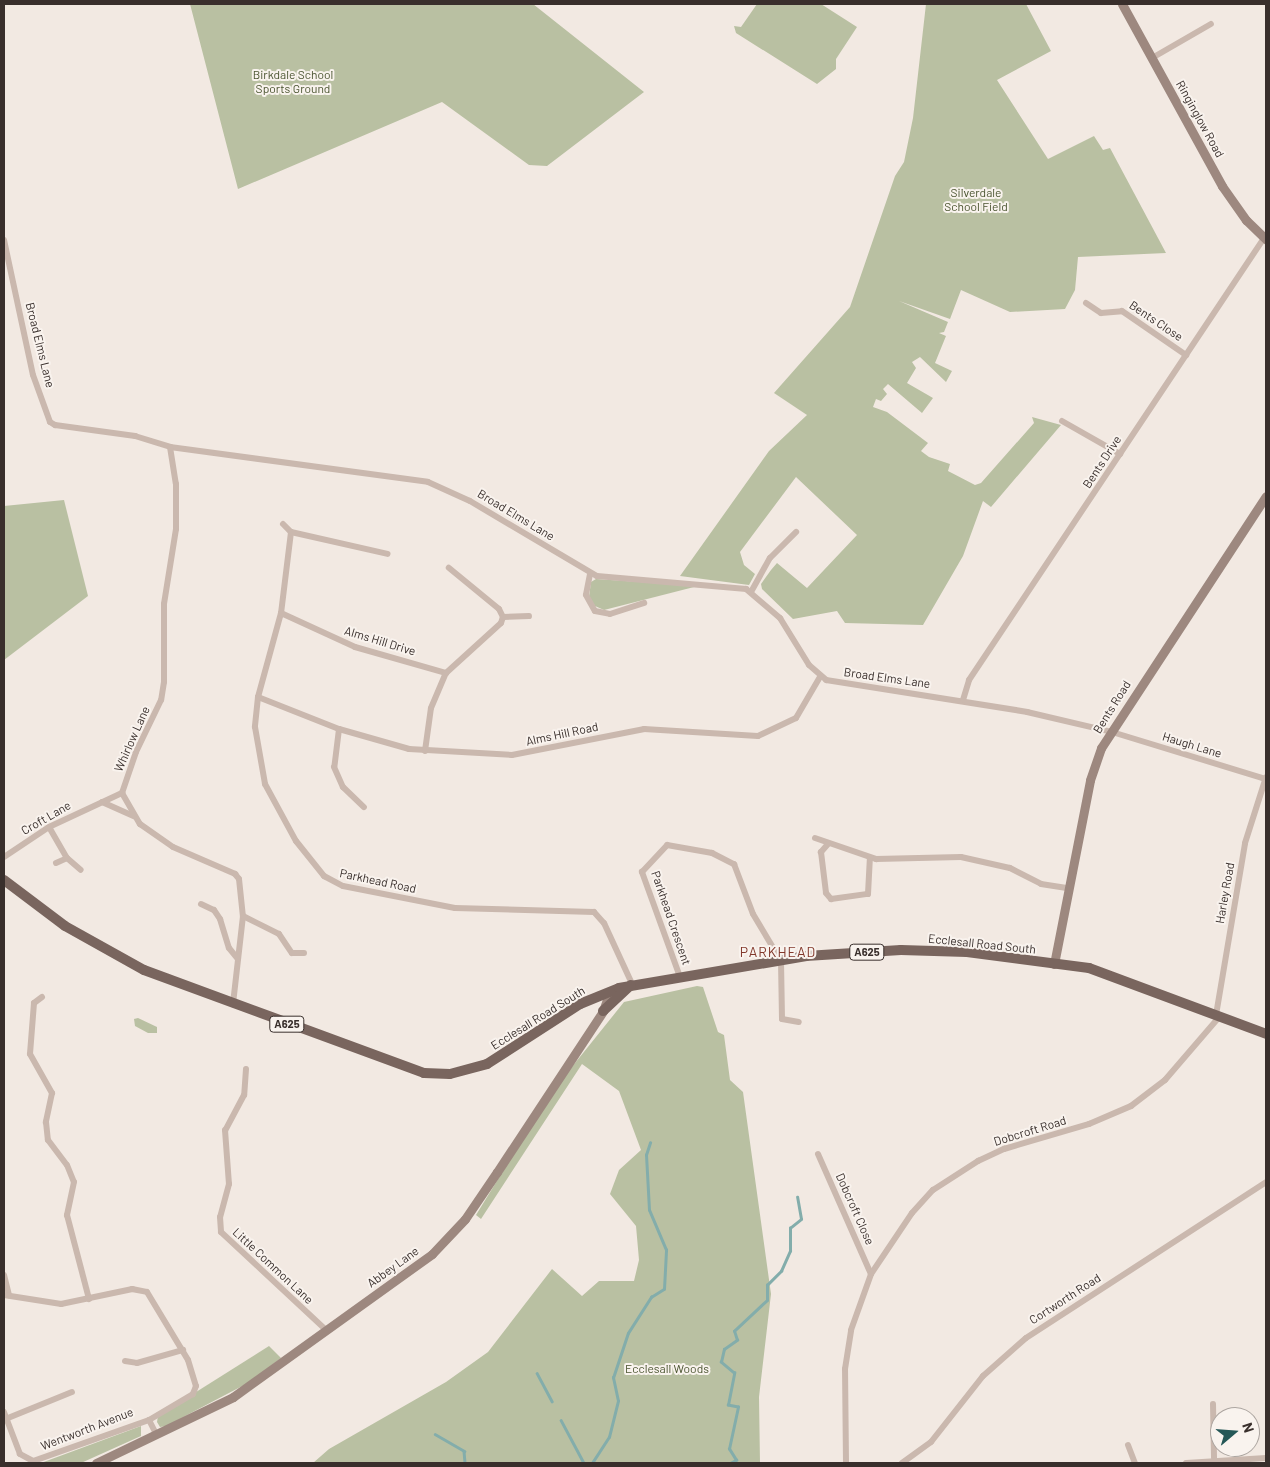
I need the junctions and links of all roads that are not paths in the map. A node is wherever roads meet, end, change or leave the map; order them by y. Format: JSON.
{"nodes":[{"id":1,"x":1122,"y":4,"type":"edge"},
{"id":2,"x":1211,"y":24,"type":"dead end"},
{"id":3,"x":1152,"y":58,"type":"junction"},
{"id":4,"x":1265,"y":238,"type":"edge"},
{"id":5,"x":4,"y":240,"type":"edge"},
{"id":6,"x":1086,"y":304,"type":"dead end"},
{"id":7,"x":1186,"y":355,"type":"junction"},
{"id":8,"x":1062,"y":421,"type":"dead end"},
{"id":9,"x":170,"y":447,"type":"junction"},
{"id":10,"x":1120,"y":454,"type":"junction"},
{"id":11,"x":1266,"y":496,"type":"edge"},
{"id":12,"x":283,"y":524,"type":"dead end"},
{"id":13,"x":291,"y":532,"type":"junction"},
{"id":14,"x":796,"y":532,"type":"dead end"},
{"id":15,"x":388,"y":554,"type":"dead end"},
{"id":16,"x":449,"y":568,"type":"dead end"},
{"id":17,"x":590,"y":574,"type":"junction"},
{"id":18,"x":751,"y":592,"type":"junction"},
{"id":19,"x":644,"y":602,"type":"dead end"},
{"id":20,"x":281,"y":613,"type":"junction"},
{"id":21,"x":529,"y":616,"type":"dead end"},
{"id":22,"x":503,"y":617,"type":"junction"},
{"id":23,"x":446,"y":673,"type":"junction"},
{"id":24,"x":820,"y":677,"type":"junction"},
{"id":25,"x":258,"y":697,"type":"junction"},
{"id":26,"x":963,"y":700,"type":"junction"},
{"id":27,"x":339,"y":729,"type":"junction"},
{"id":28,"x":1112,"y":732,"type":"junction"},
{"id":29,"x":425,"y":751,"type":"junction"},
{"id":30,"x":1266,"y":778,"type":"edge"},
{"id":31,"x":122,"y":793,"type":"junction"},
{"id":32,"x":102,"y":802,"type":"junction"},
{"id":33,"x":364,"y":807,"type":"dead end"},
{"id":34,"x":134,"y":816,"type":"junction"},
{"id":35,"x":49,"y":827,"type":"junction"},
{"id":36,"x":816,"y":838,"type":"dead end"},
{"id":37,"x":828,"y":844,"type":"junction"},
{"id":38,"x":4,"y":857,"type":"edge"},
{"id":39,"x":66,"y":858,"type":"junction"},
{"id":40,"x":870,"y":858,"type":"junction"},
{"id":41,"x":56,"y":863,"type":"dead end"},
{"id":42,"x":81,"y":870,"type":"dead end"},
{"id":43,"x":4,"y":880,"type":"edge"},
{"id":44,"x":1067,"y":888,"type":"junction"},
{"id":45,"x":201,"y":904,"type":"dead end"},
{"id":46,"x":243,"y":916,"type":"junction"},
{"id":47,"x":304,"y":953,"type":"dead end"},
{"id":48,"x":238,"y":958,"type":"junction"},
{"id":49,"x":781,"y":961,"type":"junction"},
{"id":50,"x":1054,"y":964,"type":"junction"},
{"id":51,"x":680,"y":976,"type":"junction"},
{"id":52,"x":632,"y":984,"type":"junction"},
{"id":53,"x":610,"y":990,"type":"junction"},
{"id":54,"x":42,"y":997,"type":"dead end"},
{"id":55,"x":580,"y":1004,"type":"junction"},
{"id":56,"x":232,"y":1005,"type":"junction"},
{"id":57,"x":601,"y":1014,"type":"junction"},
{"id":58,"x":1218,"y":1016,"type":"junction"},
{"id":59,"x":800,"y":1022,"type":"dead end"},
{"id":60,"x":1266,"y":1034,"type":"edge"},
{"id":61,"x":246,"y":1068,"type":"dead end"},
{"id":62,"x":818,"y":1154,"type":"dead end"},
{"id":63,"x":1266,"y":1182,"type":"edge"},
{"id":64,"x":4,"y":1274,"type":"edge"},
{"id":65,"x":871,"y":1274,"type":"junction"},
{"id":66,"x":6,"y":1295,"type":"edge"},
{"id":67,"x":89,"y":1299,"type":"junction"},
{"id":68,"x":325,"y":1329,"type":"junction"},
{"id":69,"x":183,"y":1350,"type":"junction"},
{"id":70,"x":125,"y":1361,"type":"dead end"},
{"id":71,"x":72,"y":1392,"type":"dead end"},
{"id":72,"x":1213,"y":1404,"type":"dead end"},
{"id":73,"x":4,"y":1412,"type":"edge"},
{"id":74,"x":8,"y":1418,"type":"junction"},
{"id":75,"x":149,"y":1420,"type":"junction"},
{"id":76,"x":156,"y":1434,"type":"junction"},
{"id":77,"x":1128,"y":1445,"type":"dead end"},
{"id":78,"x":1214,"y":1458,"type":"junction"},
{"id":79,"x":1266,"y":1458,"type":"edge"},
{"id":80,"x":96,"y":1463,"type":"edge"},
{"id":81,"x":846,"y":1463,"type":"edge"},
{"id":82,"x":902,"y":1463,"type":"edge"},
{"id":83,"x":1135,"y":1463,"type":"edge"},
{"id":84,"x":1186,"y":1463,"type":"edge"}],
"edges":[{"from":1,"to":3,"type":"street","name":"Ringinglow Road"},
{"from":2,"to":3,"type":"street"},
{"from":3,"to":4,"type":"street","name":"Ringinglow Road"},
{"from":4,"to":7,"type":"street","name":"Bents Drive"},
{"from":5,"to":9,"type":"street","name":"Broad Elms Lane"},
{"from":6,"to":7,"type":"street","name":"Bents Close"},
{"from":7,"to":10,"type":"street","name":"Bents Drive"},
{"from":8,"to":10,"type":"street"},
{"from":9,"to":17,"type":"street","name":"Broad Elms Lane"},
{"from":9,"to":31,"type":"street","name":"Whirlow Lane"},
{"from":10,"to":26,"type":"street","name":"Bents Drive"},
{"from":11,"to":28,"type":"street","name":"Bents Road"},
{"from":12,"to":13,"type":"street"},
{"from":13,"to":15,"type":"street"},
{"from":13,"to":20,"type":"street","name":"Parkhead Road"},
{"from":14,"to":18,"type":"street"},
{"from":16,"to":22,"type":"street"},
{"from":17,"to":18,"type":"street"},
{"from":17,"to":19,"type":"street"},
{"from":18,"to":24,"type":"street"},
{"from":20,"to":23,"type":"street","name":"Alms Hill Drive"},
{"from":20,"to":25,"type":"street","name":"Parkhead Road"},
{"from":21,"to":22,"type":"street"},
{"from":22,"to":23,"type":"street"},
{"from":23,"to":29,"type":"street"},
{"from":24,"to":26,"type":"street","name":"Broad Elms Lane"},
{"from":24,"to":29,"type":"street","name":"Alms Hill Road"},
{"from":25,"to":27,"type":"street","name":"Alms Hill Road"},
{"from":25,"to":52,"type":"street","name":"Parkhead Road"},
{"from":26,"to":28,"type":"street","name":"Broad Elms Lane"},
{"from":27,"to":29,"type":"street","name":"Alms Hill Road"},
{"from":27,"to":33,"type":"street"},
{"from":28,"to":30,"type":"street","name":"Haugh Lane"},
{"from":28,"to":44,"type":"street","name":"Bents Road"},
{"from":30,"to":58,"type":"street","name":"Harley Road"},
{"from":31,"to":32,"type":"street","name":"Croft Lane"},
{"from":31,"to":34,"type":"street"},
{"from":32,"to":34,"type":"street"},
{"from":32,"to":35,"type":"street","name":"Croft Lane"},
{"from":34,"to":46,"type":"street"},
{"from":35,"to":38,"type":"street","name":"Croft Lane"},
{"from":35,"to":39,"type":"street"},
{"from":36,"to":37,"type":"street"},
{"from":37,"to":40,"type":"street"},
{"from":37,"to":40,"type":"street"},
{"from":39,"to":41,"type":"street"},
{"from":39,"to":42,"type":"street"},
{"from":40,"to":44,"type":"street"},
{"from":43,"to":56,"type":"main road","name":"Ecclesall Road South","number":"A625"},
{"from":44,"to":50,"type":"street","name":"Bents Road"},
{"from":45,"to":48,"type":"street"},
{"from":46,"to":47,"type":"street"},
{"from":46,"to":48,"type":"street"},
{"from":48,"to":56,"type":"street"},
{"from":49,"to":50,"type":"main road","name":"Ecclesall Road South","number":"A625"},
{"from":49,"to":51,"type":"main road","name":"Ecclesall Road South","number":"A625"},
{"from":49,"to":51,"type":"street","name":"Parkhead Crescent"},
{"from":49,"to":59,"type":"street"},
{"from":50,"to":58,"type":"main road","name":"Ecclesall Road South","number":"A625"},
{"from":51,"to":52,"type":"main road","name":"Ecclesall Road South","number":"A625"},
{"from":52,"to":53,"type":"main road","name":"Ecclesall Road South","number":"A625"},
{"from":52,"to":57,"type":"main road"},
{"from":53,"to":55,"type":"main road","name":"Ecclesall Road South","number":"A625"},
{"from":53,"to":57,"type":"street","name":"Abbey Lane"},
{"from":54,"to":67,"type":"street"},
{"from":55,"to":56,"type":"main road","name":"Ecclesall Road South","number":"A625"},
{"from":55,"to":57,"type":"main road"},
{"from":57,"to":68,"type":"street","name":"Abbey Lane"},
{"from":58,"to":60,"type":"main road","name":"Ecclesall Road South","number":"A625"},
{"from":58,"to":65,"type":"street","name":"Dobcroft Road"},
{"from":61,"to":68,"type":"street","name":"Little Common Lane"},
{"from":62,"to":65,"type":"street","name":"Dobcroft Close"},
{"from":63,"to":82,"type":"street","name":"Cortworth Road"},
{"from":64,"to":66,"type":"street"},
{"from":65,"to":81,"type":"street","name":"Dobcroft Road"},
{"from":66,"to":67,"type":"street","name":"Wentworth Avenue"},
{"from":67,"to":69,"type":"street","name":"Wentworth Avenue"},
{"from":68,"to":76,"type":"street","name":"Abbey Lane"},
{"from":69,"to":70,"type":"street"},
{"from":69,"to":75,"type":"street","name":"Wentworth Avenue"},
{"from":71,"to":74,"type":"street"},
{"from":72,"to":78,"type":"street"},
{"from":73,"to":74,"type":"street","name":"Wentworth Avenue"},
{"from":74,"to":75,"type":"street","name":"Wentworth Avenue"},
{"from":75,"to":76,"type":"street","name":"Wentworth Avenue"},
{"from":76,"to":80,"type":"street","name":"Abbey Lane"},
{"from":77,"to":83,"type":"street"},
{"from":78,"to":79,"type":"street"},
{"from":78,"to":84,"type":"street"}]}
